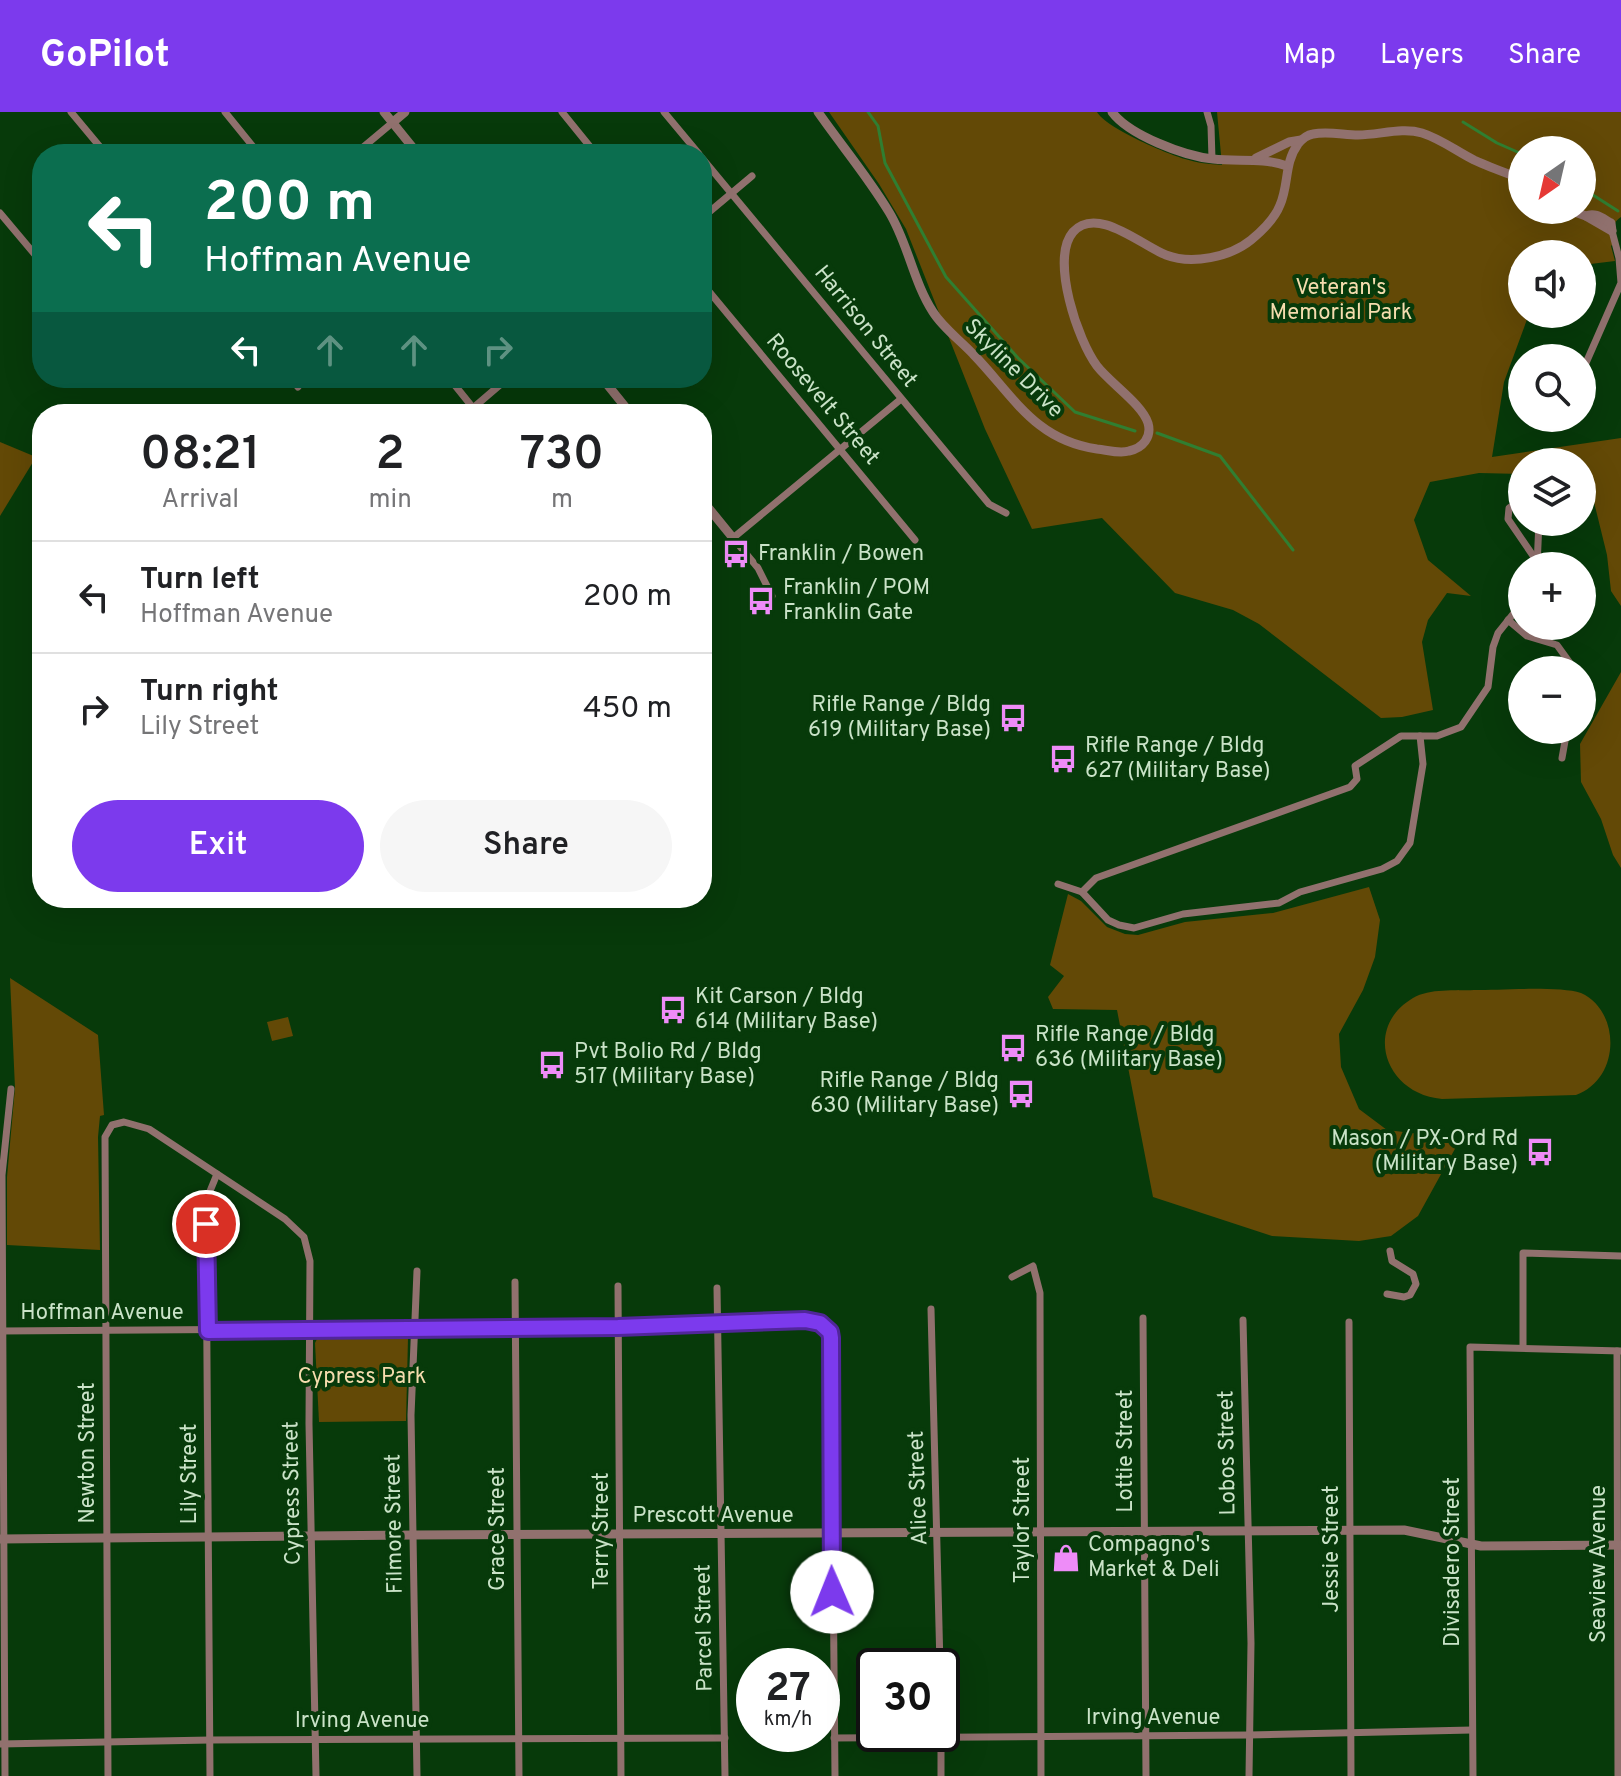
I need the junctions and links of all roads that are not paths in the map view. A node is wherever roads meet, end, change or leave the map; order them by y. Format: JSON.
{"nodes":[{"id":1,"x":71,"y":112,"type":"edge"},
{"id":2,"x":225,"y":112,"type":"edge"},
{"id":3,"x":384,"y":112,"type":"edge"},
{"id":4,"x":405,"y":112,"type":"edge"},
{"id":5,"x":562,"y":112,"type":"edge"},
{"id":6,"x":664,"y":112,"type":"edge"},
{"id":7,"x":818,"y":112,"type":"edge"},
{"id":8,"x":1112,"y":112,"type":"edge"},
{"id":9,"x":1207,"y":112,"type":"edge"},
{"id":10,"x":392,"y":123,"type":"junction"},
{"id":11,"x":1301,"y":140,"type":"junction"},
{"id":12,"x":98,"y":144,"type":"edge"},
{"id":13,"x":251,"y":144,"type":"edge"},
{"id":14,"x":367,"y":144,"type":"edge"},
{"id":15,"x":410,"y":144,"type":"edge"},
{"id":16,"x":588,"y":144,"type":"edge"},
{"id":17,"x":690,"y":144,"type":"edge"},
{"id":18,"x":1212,"y":159,"type":"junction"},
{"id":19,"x":1260,"y":159,"type":"junction"},
{"id":20,"x":1287,"y":166,"type":"junction"},
{"id":21,"x":712,"y":170,"type":"edge"},
{"id":22,"x":1508,"y":173,"type":"edge"},
{"id":23,"x":752,"y":176,"type":"dead end"},
{"id":24,"x":1285,"y":184,"type":"junction"},
{"id":25,"x":732,"y":193,"type":"junction"},
{"id":26,"x":712,"y":210,"type":"edge"},
{"id":27,"x":0,"y":213,"type":"edge"},
{"id":28,"x":1596,"y":215,"type":"edge"},
{"id":29,"x":1617,"y":228,"type":"edge"},
{"id":30,"x":32,"y":251,"type":"edge"},
{"id":31,"x":712,"y":295,"type":"edge"},
{"id":32,"x":1594,"y":344,"type":"edge"},
{"id":33,"x":457,"y":388,"type":"edge"},
{"id":34,"x":498,"y":388,"type":"edge"},
{"id":35,"x":610,"y":388,"type":"edge"},
{"id":36,"x":901,"y":399,"type":"junction"},
{"id":37,"x":469,"y":404,"type":"edge"},
{"id":38,"x":482,"y":404,"type":"edge"},
{"id":39,"x":623,"y":404,"type":"edge"},
{"id":40,"x":840,"y":449,"type":"junction"},
{"id":41,"x":712,"y":512,"type":"edge"},
{"id":42,"x":1006,"y":513,"type":"dead end"},
{"id":43,"x":733,"y":538,"type":"junction"},
{"id":44,"x":915,"y":540,"type":"dead end"},
{"id":45,"x":772,"y":596,"type":"dead end"},
{"id":46,"x":1508,"y":620,"type":"edge"},
{"id":47,"x":1540,"y":640,"type":"edge"},
{"id":48,"x":1565,"y":656,"type":"edge"},
{"id":49,"x":1420,"y":736,"type":"junction"},
{"id":50,"x":1564,"y":744,"type":"edge"},
{"id":51,"x":1562,"y":758,"type":"dead end"},
{"id":52,"x":1058,"y":884,"type":"dead end"},
{"id":53,"x":1082,"y":892,"type":"junction"},
{"id":54,"x":11,"y":1089,"type":"dead end"},
{"id":55,"x":108,"y":1130,"type":"joint"},
{"id":56,"x":3,"y":1143,"type":"edge"},
{"id":57,"x":217,"y":1174,"type":"junction"},
{"id":58,"x":1390,"y":1251,"type":"dead end"},
{"id":59,"x":1621,"y":1256,"type":"edge"},
{"id":60,"x":417,"y":1271,"type":"dead end"},
{"id":61,"x":1012,"y":1277,"type":"dead end"},
{"id":62,"x":515,"y":1282,"type":"dead end"},
{"id":63,"x":618,"y":1286,"type":"dead end"},
{"id":64,"x":717,"y":1288,"type":"dead end"},
{"id":65,"x":1387,"y":1294,"type":"dead end"},
{"id":66,"x":931,"y":1309,"type":"dead end"},
{"id":67,"x":1143,"y":1318,"type":"dead end"},
{"id":68,"x":1243,"y":1320,"type":"dead end"},
{"id":69,"x":1349,"y":1322,"type":"dead end"},
{"id":70,"x":717,"y":1325,"type":"junction"},
{"id":71,"x":413,"y":1327,"type":"junction"},
{"id":72,"x":516,"y":1327,"type":"junction"},
{"id":73,"x":618,"y":1327,"type":"junction"},
{"id":74,"x":311,"y":1330,"type":"junction"},
{"id":75,"x":1,"y":1331,"type":"edge"},
{"id":76,"x":105,"y":1331,"type":"junction"},
{"id":77,"x":208,"y":1331,"type":"junction"},
{"id":78,"x":1523,"y":1347,"type":"junction"},
{"id":79,"x":1619,"y":1351,"type":"edge"},
{"id":80,"x":1248,"y":1530,"type":"junction"},
{"id":81,"x":1350,"y":1530,"type":"junction"},
{"id":82,"x":1144,"y":1531,"type":"junction"},
{"id":83,"x":1041,"y":1532,"type":"junction"},
{"id":84,"x":832,"y":1533,"type":"junction"},
{"id":85,"x":938,"y":1533,"type":"junction"},
{"id":86,"x":414,"y":1535,"type":"junction"},
{"id":87,"x":516,"y":1535,"type":"junction"},
{"id":88,"x":620,"y":1535,"type":"junction"},
{"id":89,"x":722,"y":1535,"type":"junction"},
{"id":90,"x":311,"y":1536,"type":"junction"},
{"id":91,"x":209,"y":1537,"type":"junction"},
{"id":92,"x":106,"y":1538,"type":"junction"},
{"id":93,"x":2,"y":1539,"type":"edge"},
{"id":94,"x":1472,"y":1545,"type":"junction"},
{"id":95,"x":1619,"y":1545,"type":"edge"},
{"id":96,"x":833,"y":1648,"type":"edge"},
{"id":97,"x":940,"y":1648,"type":"edge"},
{"id":98,"x":1472,"y":1730,"type":"junction"},
{"id":99,"x":1351,"y":1734,"type":"junction"},
{"id":100,"x":960,"y":1735,"type":"edge"},
{"id":101,"x":1249,"y":1735,"type":"junction"},
{"id":102,"x":1040,"y":1736,"type":"junction"},
{"id":103,"x":1145,"y":1736,"type":"junction"},
{"id":104,"x":620,"y":1738,"type":"junction"},
{"id":105,"x":725,"y":1738,"type":"junction"},
{"id":106,"x":316,"y":1739,"type":"junction"},
{"id":107,"x":416,"y":1739,"type":"junction"},
{"id":108,"x":210,"y":1740,"type":"junction"},
{"id":109,"x":519,"y":1740,"type":"junction"},
{"id":110,"x":2,"y":1744,"type":"edge"},
{"id":111,"x":108,"y":1744,"type":"junction"},
{"id":112,"x":834,"y":1752,"type":"edge"},
{"id":113,"x":941,"y":1752,"type":"edge"},
{"id":114,"x":5,"y":1776,"type":"edge"},
{"id":115,"x":108,"y":1776,"type":"edge"},
{"id":116,"x":210,"y":1776,"type":"edge"},
{"id":117,"x":316,"y":1776,"type":"edge"},
{"id":118,"x":417,"y":1776,"type":"edge"},
{"id":119,"x":519,"y":1776,"type":"edge"},
{"id":120,"x":621,"y":1776,"type":"edge"},
{"id":121,"x":725,"y":1776,"type":"edge"},
{"id":122,"x":835,"y":1776,"type":"edge"},
{"id":123,"x":941,"y":1776,"type":"edge"},
{"id":124,"x":1041,"y":1776,"type":"edge"},
{"id":125,"x":1146,"y":1776,"type":"edge"},
{"id":126,"x":1249,"y":1776,"type":"edge"},
{"id":127,"x":1351,"y":1776,"type":"edge"},
{"id":128,"x":1473,"y":1776,"type":"edge"},
{"id":129,"x":1618,"y":1776,"type":"edge"}],
"edges":[{"from":1,"to":12,"type":"street"},
{"from":2,"to":13,"type":"street"},
{"from":3,"to":10,"type":"street"},
{"from":4,"to":10,"type":"street"},
{"from":5,"to":16,"type":"street"},
{"from":6,"to":17,"type":"street","name":"Harrison Street"},
{"from":7,"to":24,"type":"street","name":"Skyline Drive"},
{"from":8,"to":18,"type":"street"},
{"from":9,"to":18,"type":"street"},
{"from":10,"to":14,"type":"street"},
{"from":10,"to":15,"type":"street"},
{"from":11,"to":19,"type":"street"},
{"from":11,"to":20,"type":"street","name":"Skyline Drive"},
{"from":11,"to":22,"type":"street"},
{"from":18,"to":19,"type":"street"},
{"from":19,"to":20,"type":"street"},
{"from":19,"to":24,"type":"street"},
{"from":20,"to":24,"type":"street","name":"Skyline Drive"},
{"from":21,"to":25,"type":"street","name":"Harrison Street"},
{"from":23,"to":25,"type":"street"},
{"from":25,"to":26,"type":"street"},
{"from":25,"to":36,"type":"street","name":"Harrison Street"},
{"from":27,"to":30,"type":"street"},
{"from":28,"to":29,"type":"street"},
{"from":29,"to":32,"type":"street"},
{"from":31,"to":40,"type":"street","name":"Roosevelt Street"},
{"from":33,"to":37,"type":"street"},
{"from":34,"to":38,"type":"street"},
{"from":35,"to":39,"type":"street"},
{"from":36,"to":40,"type":"street"},
{"from":36,"to":42,"type":"street","name":"Harrison Street"},
{"from":40,"to":43,"type":"street"},
{"from":40,"to":44,"type":"street","name":"Roosevelt Street"},
{"from":41,"to":43,"type":"street"},
{"from":43,"to":45,"type":"street"},
{"from":46,"to":49,"type":"street"},
{"from":47,"to":48,"type":"street"},
{"from":49,"to":53,"type":"street"},
{"from":49,"to":53,"type":"street"},
{"from":50,"to":51,"type":"street"},
{"from":52,"to":53,"type":"street"},
{"from":54,"to":56,"type":"street"},
{"from":55,"to":57,"type":"street","name":"Cypress Street"},
{"from":55,"to":76,"type":"street","name":"Newton Street"},
{"from":56,"to":75,"type":"street"},
{"from":57,"to":74,"type":"street","name":"Cypress Street"},
{"from":57,"to":77,"type":"street","name":"Lily Street"},
{"from":58,"to":65,"type":"street"},
{"from":59,"to":78,"type":"street"},
{"from":60,"to":71,"type":"street","name":"Filmore Street"},
{"from":61,"to":83,"type":"street","name":"Taylor Street"},
{"from":62,"to":72,"type":"street","name":"Grace Street"},
{"from":63,"to":73,"type":"street","name":"Terry Street"},
{"from":64,"to":70,"type":"street","name":"Parcel Street"},
{"from":66,"to":85,"type":"street","name":"Alice Street"},
{"from":67,"to":82,"type":"street","name":"Lottie Street"},
{"from":68,"to":80,"type":"street","name":"Lobos Street"},
{"from":69,"to":81,"type":"street","name":"Jessie Street"},
{"from":70,"to":73,"type":"street","name":"Hoffman Avenue"},
{"from":70,"to":84,"type":"street","name":"Hoffman Avenue"},
{"from":70,"to":89,"type":"street","name":"Parcel Street"},
{"from":71,"to":72,"type":"street","name":"Hoffman Avenue"},
{"from":71,"to":74,"type":"street","name":"Hoffman Avenue"},
{"from":71,"to":86,"type":"street","name":"Filmore Street"},
{"from":72,"to":73,"type":"street","name":"Hoffman Avenue"},
{"from":72,"to":87,"type":"street","name":"Grace Street"},
{"from":73,"to":88,"type":"street","name":"Terry Street"},
{"from":74,"to":77,"type":"street","name":"Hoffman Avenue"},
{"from":74,"to":90,"type":"street","name":"Cypress Street"},
{"from":75,"to":76,"type":"street","name":"Hoffman Avenue"},
{"from":75,"to":93,"type":"street"},
{"from":76,"to":77,"type":"street","name":"Hoffman Avenue"},
{"from":76,"to":92,"type":"street","name":"Newton Street"},
{"from":77,"to":91,"type":"street","name":"Lily Street"},
{"from":78,"to":79,"type":"street"},
{"from":78,"to":94,"type":"street","name":"Divisadero Street"},
{"from":79,"to":95,"type":"street","name":"Seaview Avenue"},
{"from":80,"to":81,"type":"street","name":"Prescott Avenue"},
{"from":80,"to":82,"type":"street","name":"Prescott Avenue"},
{"from":80,"to":101,"type":"street","name":"Lobos Street"},
{"from":81,"to":94,"type":"street","name":"Prescott Avenue"},
{"from":81,"to":99,"type":"street","name":"Jessie Street"},
{"from":82,"to":83,"type":"street","name":"Prescott Avenue"},
{"from":82,"to":103,"type":"street","name":"Lottie Street"},
{"from":83,"to":85,"type":"street","name":"Prescott Avenue"},
{"from":83,"to":102,"type":"street","name":"Taylor Street"},
{"from":84,"to":85,"type":"street","name":"Prescott Avenue"},
{"from":84,"to":89,"type":"street","name":"Prescott Avenue"},
{"from":84,"to":96,"type":"street"},
{"from":85,"to":97,"type":"street","name":"Alice Street"},
{"from":86,"to":87,"type":"street","name":"Prescott Avenue"},
{"from":86,"to":90,"type":"street","name":"Prescott Avenue"},
{"from":86,"to":107,"type":"street","name":"Filmore Street"},
{"from":87,"to":88,"type":"street","name":"Prescott Avenue"},
{"from":87,"to":109,"type":"street","name":"Grace Street"},
{"from":88,"to":89,"type":"street","name":"Prescott Avenue"},
{"from":88,"to":104,"type":"street","name":"Terry Street"},
{"from":89,"to":105,"type":"street","name":"Parcel Street"},
{"from":90,"to":91,"type":"street","name":"Prescott Avenue"},
{"from":90,"to":106,"type":"street","name":"Cypress Street"},
{"from":91,"to":92,"type":"street","name":"Prescott Avenue"},
{"from":91,"to":108,"type":"street","name":"Lily Street"},
{"from":92,"to":93,"type":"street","name":"Prescott Avenue"},
{"from":92,"to":111,"type":"street","name":"Newton Street"},
{"from":93,"to":110,"type":"street"},
{"from":94,"to":95,"type":"street","name":"Prescott Avenue"},
{"from":94,"to":98,"type":"street","name":"Divisadero Street"},
{"from":95,"to":129,"type":"street","name":"Seaview Avenue"},
{"from":98,"to":99,"type":"street","name":"Irving Avenue"},
{"from":98,"to":128,"type":"street","name":"Divisadero Street"},
{"from":99,"to":101,"type":"street","name":"Irving Avenue"},
{"from":99,"to":127,"type":"street","name":"Jessie Street"},
{"from":100,"to":102,"type":"street","name":"Irving Avenue"},
{"from":101,"to":103,"type":"street","name":"Irving Avenue"},
{"from":101,"to":126,"type":"street","name":"Lobos Street"},
{"from":102,"to":103,"type":"street","name":"Irving Avenue"},
{"from":102,"to":124,"type":"street","name":"Taylor Street"},
{"from":103,"to":125,"type":"street","name":"Lottie Street"},
{"from":104,"to":105,"type":"street","name":"Irving Avenue"},
{"from":104,"to":109,"type":"street","name":"Irving Avenue"},
{"from":104,"to":120,"type":"street","name":"Terry Street"},
{"from":105,"to":121,"type":"street","name":"Parcel Street"},
{"from":106,"to":107,"type":"street","name":"Irving Avenue"},
{"from":106,"to":108,"type":"street","name":"Irving Avenue"},
{"from":106,"to":117,"type":"street","name":"Cypress Street"},
{"from":107,"to":109,"type":"street","name":"Irving Avenue"},
{"from":107,"to":118,"type":"street","name":"Filmore Street"},
{"from":108,"to":111,"type":"street","name":"Irving Avenue"},
{"from":108,"to":116,"type":"street","name":"Lily Street"},
{"from":109,"to":119,"type":"street","name":"Grace Street"},
{"from":110,"to":111,"type":"street","name":"Irving Avenue"},
{"from":110,"to":114,"type":"street"},
{"from":111,"to":115,"type":"street","name":"Newton Street"},
{"from":112,"to":122,"type":"street"},
{"from":113,"to":123,"type":"street"}]}
